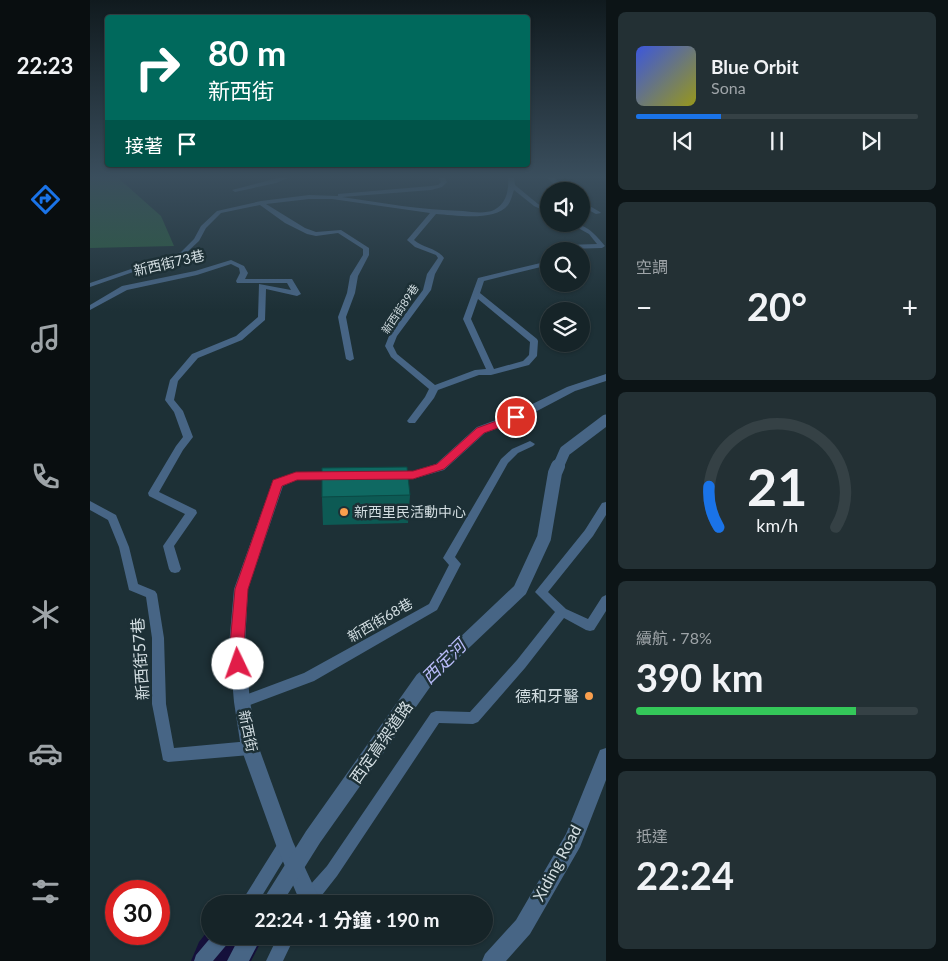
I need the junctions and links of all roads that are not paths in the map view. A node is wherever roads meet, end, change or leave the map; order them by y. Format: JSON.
{"nodes":[{"id":1,"x":208,"y":222,"type":"edge"},
{"id":2,"x":290,"y":222,"type":"edge"},
{"id":3,"x":426,"y":222,"type":"edge"},
{"id":4,"x":591,"y":233,"type":"joint"},
{"id":5,"x":606,"y":235,"type":"edge"},
{"id":6,"x":590,"y":246,"type":"edge"},
{"id":7,"x":540,"y":265,"type":"edge"},
{"id":8,"x":90,"y":286,"type":"edge"},
{"id":9,"x":476,"y":294,"type":"junction"},
{"id":10,"x":90,"y":308,"type":"edge"},
{"id":11,"x":350,"y":359,"type":"dead end"},
{"id":12,"x":491,"y":372,"type":"junction"},
{"id":13,"x":606,"y":377,"type":"edge"},
{"id":14,"x":434,"y":388,"type":"junction"},
{"id":15,"x":606,"y":420,"type":"edge"},
{"id":16,"x":412,"y":421,"type":"dead end"},
{"id":17,"x":530,"y":444,"type":"dead end"},
{"id":18,"x":374,"y":475,"type":"edge"},
{"id":19,"x":355,"y":476,"type":"edge"},
{"id":20,"x":90,"y":505,"type":"edge"},
{"id":21,"x":606,"y":506,"type":"edge"},
{"id":22,"x":175,"y":570,"type":"dead end"},
{"id":23,"x":606,"y":600,"type":"edge"},
{"id":24,"x":562,"y":612,"type":"junction"},
{"id":25,"x":242,"y":702,"type":"junction"},
{"id":26,"x":250,"y":748,"type":"junction"},
{"id":27,"x":606,"y":756,"type":"edge"},
{"id":28,"x":285,"y":845,"type":"junction"},
{"id":29,"x":254,"y":895,"type":"edge"},
{"id":30,"x":277,"y":895,"type":"edge"},
{"id":31,"x":305,"y":895,"type":"edge"},
{"id":32,"x":312,"y":895,"type":"edge"},
{"id":33,"x":215,"y":945,"type":"edge"},
{"id":34,"x":247,"y":945,"type":"edge"},
{"id":35,"x":282,"y":945,"type":"edge"},
{"id":36,"x":202,"y":961,"type":"edge"},
{"id":37,"x":237,"y":961,"type":"edge"},
{"id":38,"x":274,"y":961,"type":"edge"},
{"id":39,"x":492,"y":961,"type":"edge"}],
"edges":[{"from":1,"to":8,"type":"lane"},
{"from":2,"to":11,"type":"lane"},
{"from":3,"to":14,"type":"lane","name":"新西街89巷"},
{"from":4,"to":5,"type":"lane"},
{"from":4,"to":6,"type":"lane"},
{"from":7,"to":9,"type":"lane"},
{"from":9,"to":12,"type":"lane"},
{"from":9,"to":12,"type":"lane"},
{"from":10,"to":22,"type":"lane","name":"新西街73巷"},
{"from":12,"to":14,"type":"lane"},
{"from":13,"to":18,"type":"street"},
{"from":14,"to":16,"type":"lane"},
{"from":15,"to":30,"type":"street","name":"西定高架道路","bridge":true},
{"from":17,"to":25,"type":"lane","name":"新西街68巷"},
{"from":19,"to":25,"type":"street","name":"新西街"},
{"from":20,"to":26,"type":"lane","name":"新西街57巷"},
{"from":21,"to":24,"type":"lane"},
{"from":23,"to":24,"type":"lane"},
{"from":24,"to":32,"type":"lane"},
{"from":25,"to":26,"type":"street","name":"新西街"},
{"from":26,"to":28,"type":"street","name":"新西街"},
{"from":27,"to":39,"type":"street","name":"Xiding Road"},
{"from":28,"to":29,"type":"lane"},
{"from":28,"to":31,"type":"street","name":"新西街"},
{"from":33,"to":36,"type":"lane"},
{"from":34,"to":37,"type":"street"},
{"from":35,"to":38,"type":"lane"}]}
